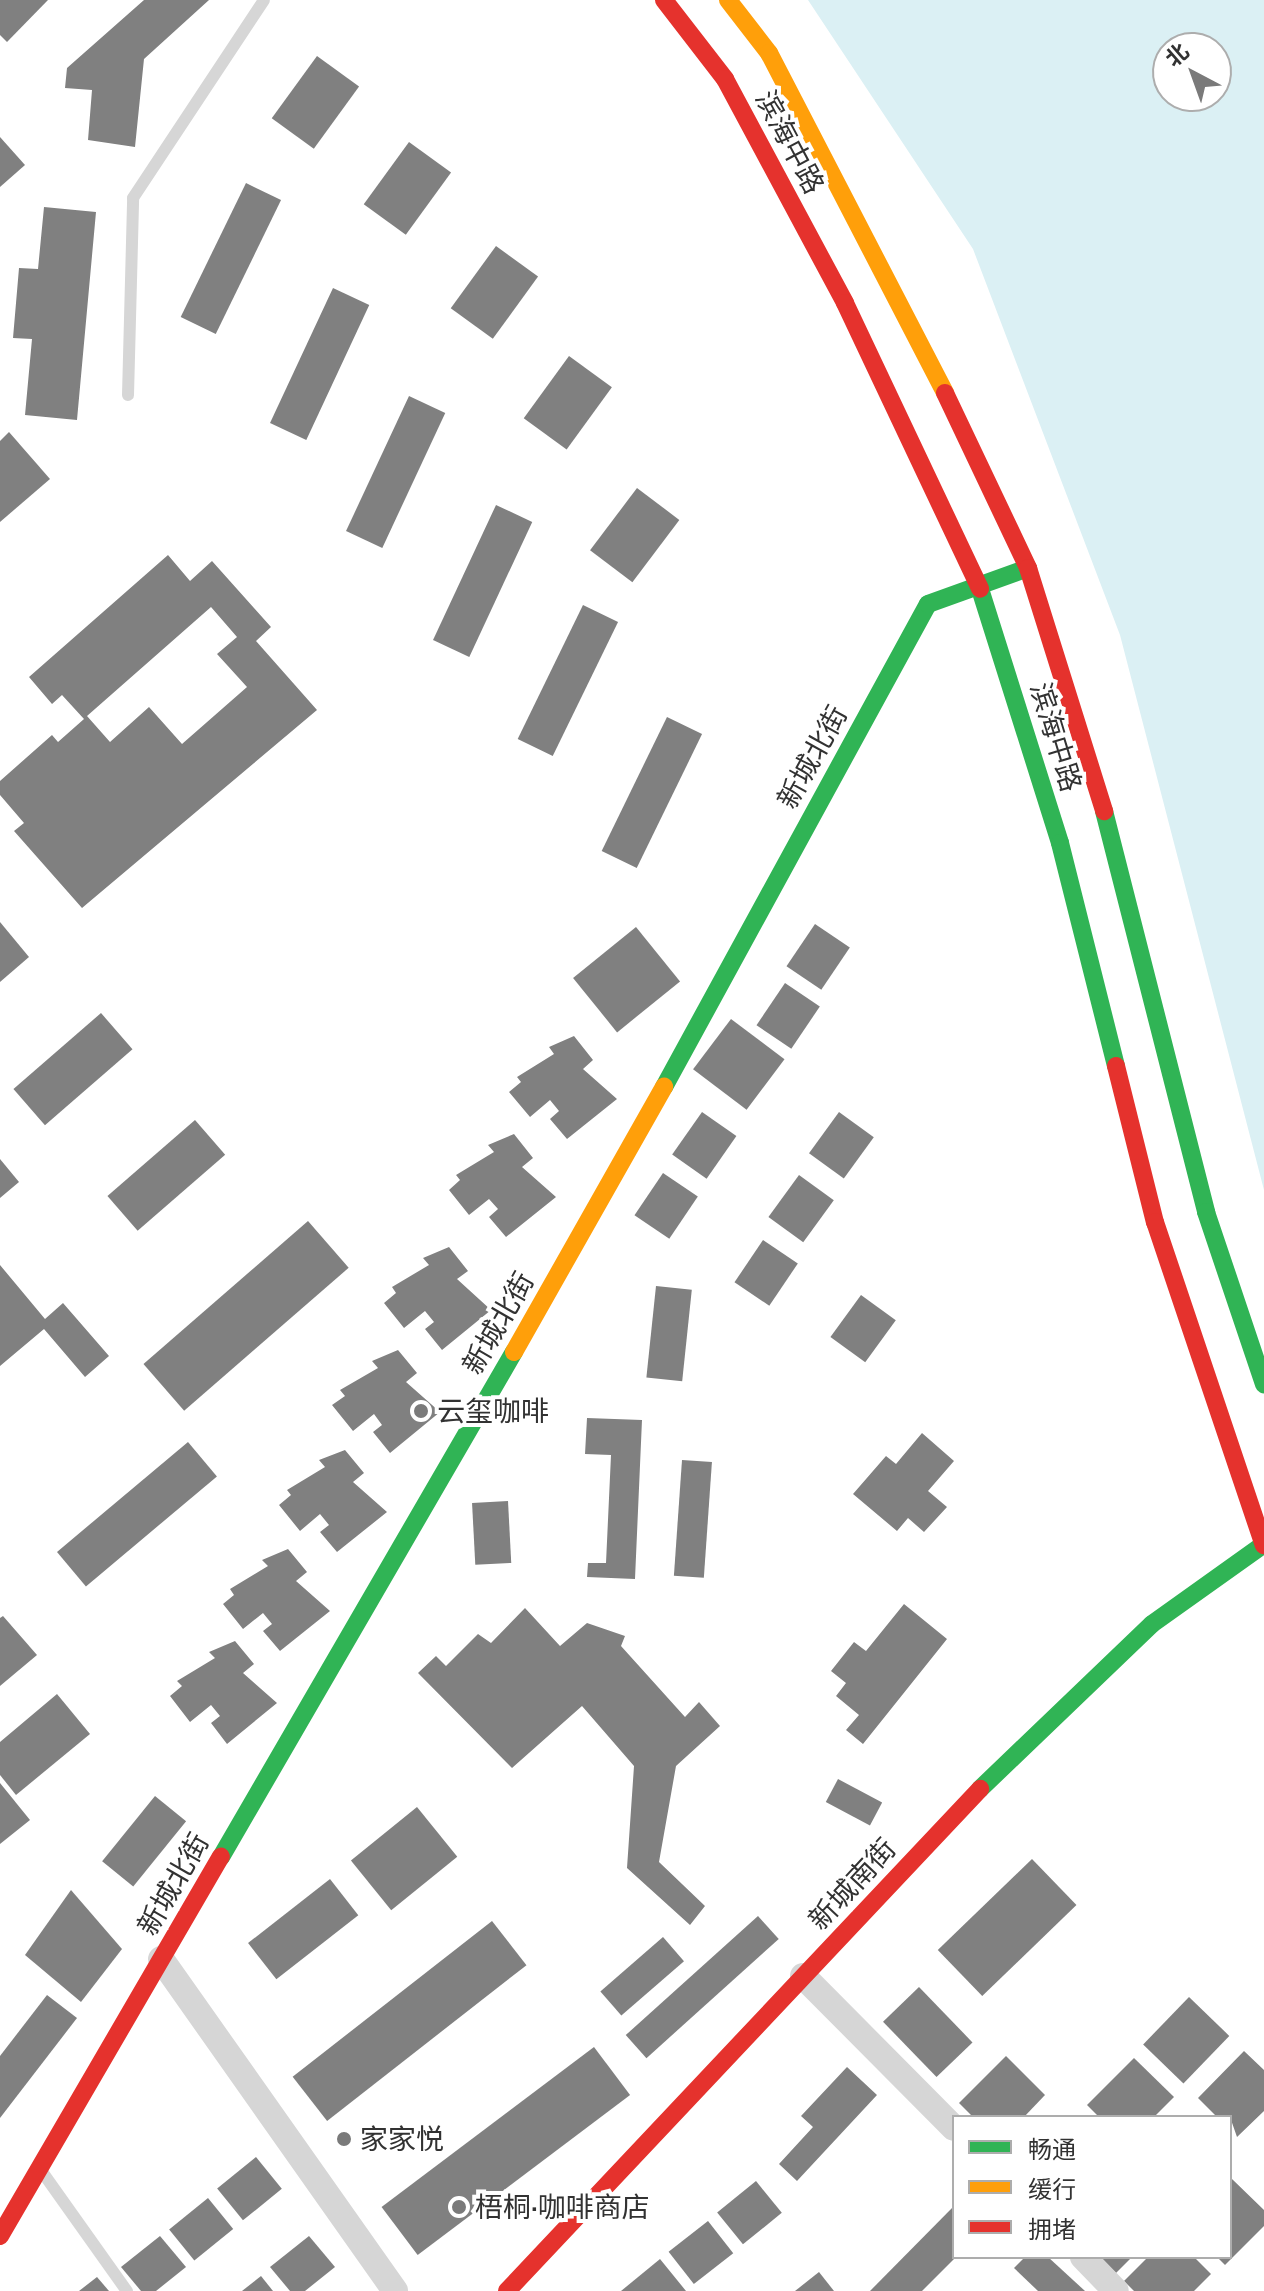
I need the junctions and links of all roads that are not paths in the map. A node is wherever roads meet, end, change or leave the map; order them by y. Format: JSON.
{"nodes":[{"id":1,"x":264,"y":0,"type":"edge"},
{"id":2,"x":664,"y":0,"type":"edge"},
{"id":3,"x":728,"y":0,"type":"edge"},
{"id":4,"x":128,"y":395,"type":"dead end"},
{"id":5,"x":1028,"y":568,"type":"junction"},
{"id":6,"x":978,"y":584,"type":"junction"},
{"id":7,"x":1264,"y":1384,"type":"edge"},
{"id":8,"x":1264,"y":1544,"type":"edge"},
{"id":9,"x":161,"y":1959,"type":"junction"},
{"id":10,"x":803,"y":1976,"type":"junction"},
{"id":11,"x":952,"y":2126,"type":"edge"},
{"id":12,"x":41,"y":2171,"type":"junction"},
{"id":13,"x":0,"y":2236,"type":"edge"},
{"id":14,"x":1085,"y":2259,"type":"edge"},
{"id":15,"x":127,"y":2291,"type":"edge"},
{"id":16,"x":395,"y":2291,"type":"edge"},
{"id":17,"x":507,"y":2291,"type":"edge"},
{"id":18,"x":1116,"y":2291,"type":"edge"}],
"edges":[{"from":1,"to":4,"type":"lane"},
{"from":2,"to":6,"type":"main road","name":"滨海中路"},
{"from":3,"to":5,"type":"main road","name":"滨海中路"},
{"from":5,"to":6,"type":"main road","name":"新城北街"},
{"from":5,"to":7,"type":"main road","name":"滨海中路"},
{"from":6,"to":8,"type":"main road","name":"滨海中路"},
{"from":6,"to":9,"type":"main road","name":"新城北街"},
{"from":8,"to":10,"type":"main road","name":"新城南街"},
{"from":9,"to":12,"type":"main road","name":"新城北街"},
{"from":9,"to":16,"type":"street"},
{"from":10,"to":11,"type":"street"},
{"from":10,"to":17,"type":"main road","name":"新城南街"},
{"from":12,"to":13,"type":"main road","name":"新城北街"},
{"from":12,"to":15,"type":"lane"},
{"from":14,"to":18,"type":"street"}]}
